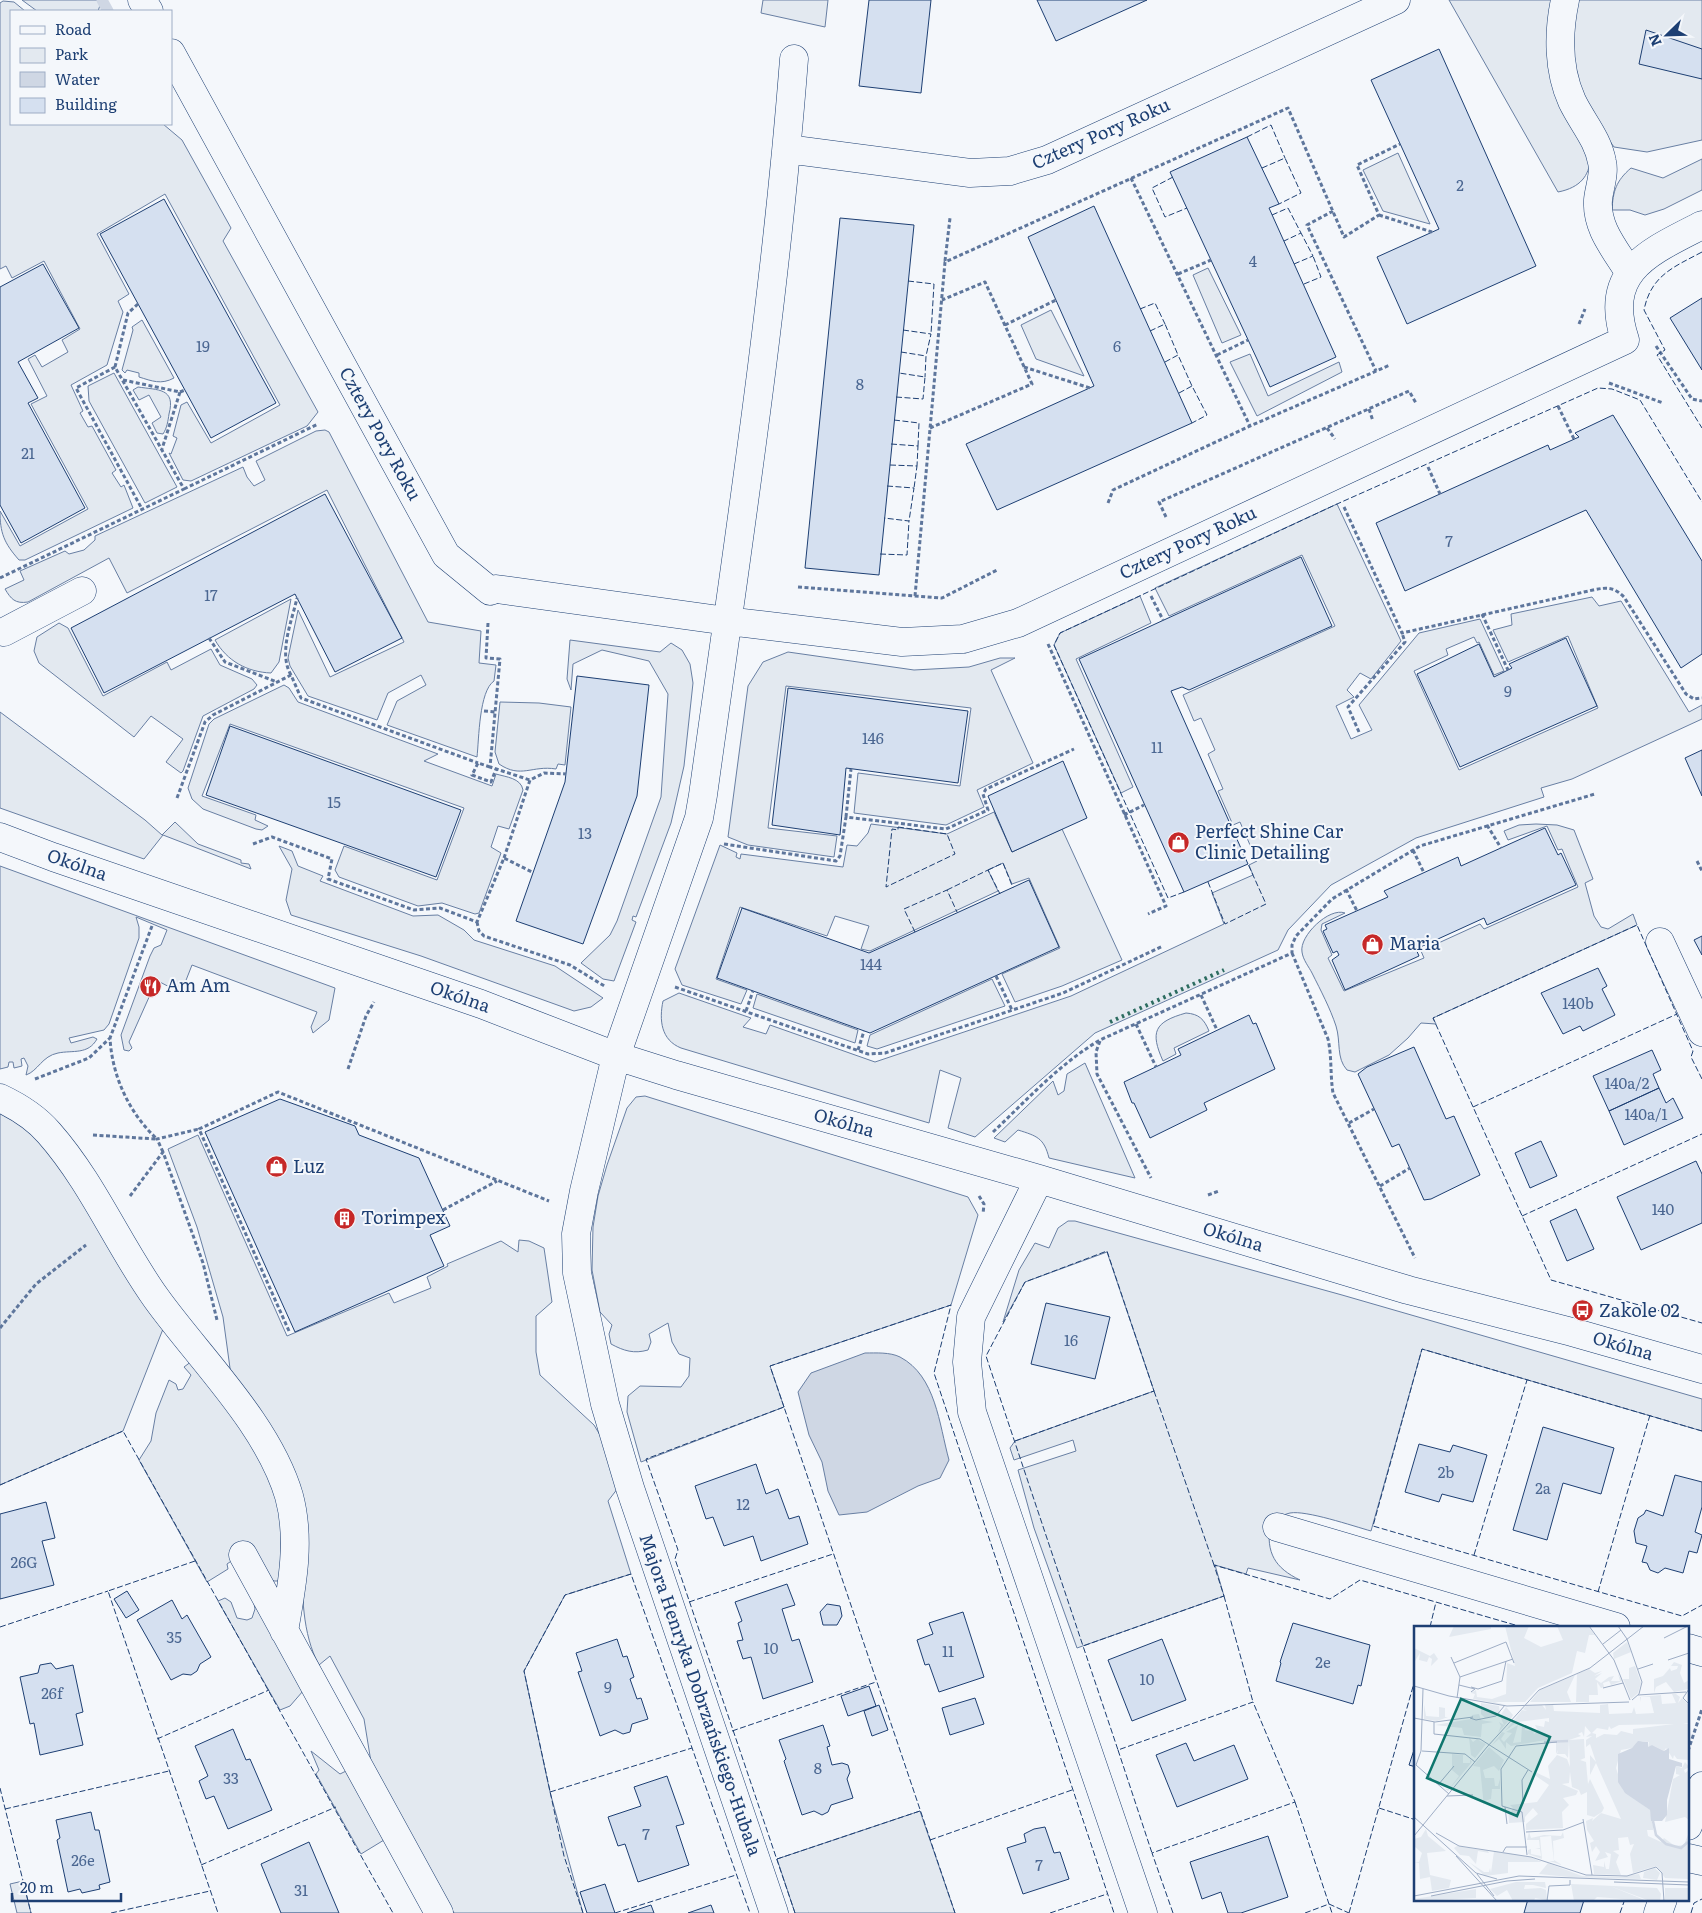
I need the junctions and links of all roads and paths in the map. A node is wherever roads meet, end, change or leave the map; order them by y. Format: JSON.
{"nodes":[{"id":1,"x":1396,"y":0,"type":"edge"},
{"id":2,"x":1565,"y":0,"type":"edge"},
{"id":3,"x":172,"y":54,"type":"edge"},
{"id":4,"x":794,"y":59,"type":"dead end"},
{"id":5,"x":1400,"y":144,"type":"dead end"},
{"id":6,"x":787,"y":149,"type":"junction"},
{"id":7,"x":1131,"y":178,"type":"junction"},
{"id":8,"x":1333,"y":211,"type":"junction"},
{"id":9,"x":1379,"y":215,"type":"junction"},
{"id":10,"x":950,"y":218,"type":"dead end"},
{"id":11,"x":1702,"y":225,"type":"edge"},
{"id":12,"x":1432,"y":232,"type":"dead end"},
{"id":13,"x":1211,"y":260,"type":"dead end"},
{"id":14,"x":945,"y":262,"type":"junction"},
{"id":15,"x":1629,"y":272,"type":"junction"},
{"id":16,"x":1178,"y":274,"type":"junction"},
{"id":17,"x":942,"y":300,"type":"junction"},
{"id":18,"x":1056,"y":300,"type":"dead end"},
{"id":19,"x":138,"y":304,"type":"dead end"},
{"id":20,"x":1586,"y":308,"type":"dead end"},
{"id":21,"x":1005,"y":325,"type":"junction"},
{"id":22,"x":1575,"y":330,"type":"dead end"},
{"id":23,"x":1248,"y":340,"type":"dead end"},
{"id":24,"x":1660,"y":353,"type":"dead end"},
{"id":25,"x":1217,"y":355,"type":"junction"},
{"id":26,"x":1390,"y":365,"type":"dead end"},
{"id":27,"x":1024,"y":366,"type":"junction"},
{"id":28,"x":115,"y":367,"type":"junction"},
{"id":29,"x":1376,"y":371,"type":"junction"},
{"id":30,"x":123,"y":380,"type":"junction"},
{"id":31,"x":1602,"y":381,"type":"dead end"},
{"id":32,"x":1090,"y":388,"type":"dead end"},
{"id":33,"x":185,"y":390,"type":"dead end"},
{"id":34,"x":180,"y":392,"type":"junction"},
{"id":35,"x":1554,"y":397,"type":"dead end"},
{"id":36,"x":1702,"y":401,"type":"edge"},
{"id":37,"x":1663,"y":403,"type":"dead end"},
{"id":38,"x":1417,"y":406,"type":"dead end"},
{"id":39,"x":318,"y":424,"type":"dead end"},
{"id":40,"x":1250,"y":426,"type":"junction"},
{"id":41,"x":930,"y":428,"type":"junction"},
{"id":42,"x":1574,"y":439,"type":"dead end"},
{"id":43,"x":162,"y":450,"type":"junction"},
{"id":44,"x":1426,"y":464,"type":"dead end"},
{"id":45,"x":184,"y":489,"type":"junction"},
{"id":46,"x":1440,"y":494,"type":"dead end"},
{"id":47,"x":1108,"y":503,"type":"dead end"},
{"id":48,"x":1343,"y":504,"type":"dead end"},
{"id":49,"x":142,"y":510,"type":"junction"},
{"id":50,"x":1167,"y":519,"type":"dead end"},
{"id":51,"x":997,"y":570,"type":"dead end"},
{"id":52,"x":0,"y":578,"type":"edge"},
{"id":53,"x":798,"y":587,"type":"dead end"},
{"id":54,"x":82,"y":591,"type":"dead end"},
{"id":55,"x":490,"y":591,"type":"junction"},
{"id":56,"x":1150,"y":594,"type":"dead end"},
{"id":57,"x":915,"y":596,"type":"junction"},
{"id":58,"x":298,"y":598,"type":"dead end"},
{"id":59,"x":1482,"y":614,"type":"junction"},
{"id":60,"x":1163,"y":620,"type":"dead end"},
{"id":61,"x":727,"y":621,"type":"junction"},
{"id":62,"x":4,"y":632,"type":"dead end"},
{"id":63,"x":1402,"y":633,"type":"junction"},
{"id":64,"x":209,"y":638,"type":"dead end"},
{"id":65,"x":1048,"y":639,"type":"dead end"},
{"id":66,"x":1508,"y":670,"type":"dead end"},
{"id":67,"x":291,"y":675,"type":"junction"},
{"id":68,"x":277,"y":682,"type":"junction"},
{"id":69,"x":1702,"y":698,"type":"edge"},
{"id":70,"x":484,"y":711,"type":"dead end"},
{"id":71,"x":495,"y":712,"type":"junction"},
{"id":72,"x":1358,"y":732,"type":"dead end"},
{"id":73,"x":1074,"y":749,"type":"dead end"},
{"id":74,"x":478,"y":763,"type":"junction"},
{"id":75,"x":490,"y":767,"type":"junction"},
{"id":76,"x":496,"y":769,"type":"junction"},
{"id":77,"x":851,"y":769,"type":"dead end"},
{"id":78,"x":566,"y":774,"type":"dead end"},
{"id":79,"x":530,"y":780,"type":"junction"},
{"id":80,"x":1596,"y":794,"type":"dead end"},
{"id":81,"x":177,"y":798,"type":"dead end"},
{"id":82,"x":1144,"y":805,"type":"dead end"},
{"id":83,"x":1124,"y":815,"type":"junction"},
{"id":84,"x":846,"y":817,"type":"junction"},
{"id":85,"x":1487,"y":825,"type":"junction"},
{"id":86,"x":724,"y":834,"type":"dead end"},
{"id":87,"x":0,"y":837,"type":"edge"},
{"id":88,"x":253,"y":844,"type":"dead end"},
{"id":89,"x":722,"y":844,"type":"junction"},
{"id":90,"x":1501,"y":848,"type":"dead end"},
{"id":91,"x":1413,"y":850,"type":"junction"},
{"id":92,"x":719,"y":852,"type":"dead end"},
{"id":93,"x":504,"y":858,"type":"junction"},
{"id":94,"x":1697,"y":861,"type":"dead end"},
{"id":95,"x":532,"y":872,"type":"dead end"},
{"id":96,"x":1424,"y":872,"type":"dead end"},
{"id":97,"x":1702,"y":872,"type":"edge"},
{"id":98,"x":1346,"y":889,"type":"junction"},
{"id":99,"x":1357,"y":911,"type":"dead end"},
{"id":100,"x":1148,"y":914,"type":"dead end"},
{"id":101,"x":477,"y":922,"type":"junction"},
{"id":102,"x":153,"y":924,"type":"dead end"},
{"id":103,"x":1660,"y":942,"type":"dead end"},
{"id":104,"x":1163,"y":946,"type":"dead end"},
{"id":105,"x":1292,"y":953,"type":"junction"},
{"id":106,"x":996,"y":976,"type":"dead end"},
{"id":107,"x":674,"y":986,"type":"dead end"},
{"id":108,"x":608,"y":988,"type":"dead end"},
{"id":109,"x":753,"y":990,"type":"dead end"},
{"id":110,"x":1201,"y":995,"type":"junction"},
{"id":111,"x":376,"y":999,"type":"dead end"},
{"id":112,"x":1012,"y":1010,"type":"junction"},
{"id":113,"x":746,"y":1012,"type":"junction"},
{"id":114,"x":1136,"y":1024,"type":"junction"},
{"id":115,"x":1217,"y":1030,"type":"dead end"},
{"id":116,"x":864,"y":1031,"type":"dead end"},
{"id":117,"x":1702,"y":1032,"type":"edge"},
{"id":118,"x":110,"y":1038,"type":"junction"},
{"id":119,"x":1100,"y":1040,"type":"junction"},
{"id":120,"x":858,"y":1050,"type":"junction"},
{"id":121,"x":616,"y":1056,"type":"junction"},
{"id":122,"x":1156,"y":1067,"type":"dead end"},
{"id":123,"x":348,"y":1069,"type":"dead end"},
{"id":124,"x":32,"y":1080,"type":"dead end"},
{"id":125,"x":0,"y":1098,"type":"edge"},
{"id":126,"x":1374,"y":1109,"type":"dead end"},
{"id":127,"x":1349,"y":1123,"type":"junction"},
{"id":128,"x":198,"y":1129,"type":"junction"},
{"id":129,"x":48,"y":1132,"type":"junction"},
{"id":130,"x":989,"y":1136,"type":"dead end"},
{"id":131,"x":157,"y":1139,"type":"junction"},
{"id":132,"x":163,"y":1152,"type":"dead end"},
{"id":133,"x":1410,"y":1168,"type":"dead end"},
{"id":134,"x":1039,"y":1180,"type":"junction"},
{"id":135,"x":498,"y":1181,"type":"junction"},
{"id":136,"x":1156,"y":1186,"type":"dead end"},
{"id":137,"x":1380,"y":1186,"type":"junction"},
{"id":138,"x":557,"y":1204,"type":"dead end"},
{"id":139,"x":443,"y":1210,"type":"dead end"},
{"id":140,"x":1417,"y":1261,"type":"dead end"},
{"id":141,"x":289,"y":1331,"type":"dead end"},
{"id":142,"x":1702,"y":1369,"type":"edge"},
{"id":143,"x":1277,"y":1527,"type":"dead end"},
{"id":144,"x":243,"y":1555,"type":"dead end"},
{"id":145,"x":1613,"y":1626,"type":"edge"},
{"id":146,"x":284,"y":1631,"type":"junction"},
{"id":147,"x":1702,"y":1709,"type":"edge"},
{"id":148,"x":1690,"y":1745,"type":"edge"},
{"id":149,"x":1702,"y":1786,"type":"edge"},
{"id":150,"x":1690,"y":1820,"type":"edge"},
{"id":151,"x":1663,"y":1900,"type":"edge"},
{"id":152,"x":439,"y":1913,"type":"edge"},
{"id":153,"x":774,"y":1913,"type":"edge"},
{"id":154,"x":1143,"y":1913,"type":"edge"},
{"id":155,"x":1658,"y":1913,"type":"edge"}],
"edges":[{"from":1,"to":6,"type":"street","name":"Cztery Pory Roku"},
{"from":2,"to":15,"type":"street"},
{"from":3,"to":55,"type":"street","name":"Cztery Pory Roku"},
{"from":4,"to":6,"type":"street"},
{"from":5,"to":9,"type":"path"},
{"from":6,"to":61,"type":"street"},
{"from":7,"to":8,"type":"path"},
{"from":7,"to":14,"type":"path"},
{"from":7,"to":16,"type":"path"},
{"from":8,"to":9,"type":"path"},
{"from":8,"to":29,"type":"path"},
{"from":9,"to":12,"type":"path"},
{"from":10,"to":14,"type":"path"},
{"from":11,"to":15,"type":"street"},
{"from":13,"to":16,"type":"path"},
{"from":14,"to":17,"type":"path"},
{"from":15,"to":61,"type":"street","name":"Cztery Pory Roku"},
{"from":16,"to":25,"type":"path"},
{"from":17,"to":21,"type":"path"},
{"from":17,"to":41,"type":"path"},
{"from":18,"to":21,"type":"path"},
{"from":19,"to":28,"type":"path"},
{"from":20,"to":22,"type":"path"},
{"from":21,"to":27,"type":"path"},
{"from":23,"to":25,"type":"path"},
{"from":24,"to":36,"type":"path"},
{"from":25,"to":40,"type":"path"},
{"from":26,"to":29,"type":"path"},
{"from":27,"to":32,"type":"path"},
{"from":27,"to":41,"type":"path"},
{"from":28,"to":30,"type":"path"},
{"from":28,"to":49,"type":"path"},
{"from":29,"to":40,"type":"path"},
{"from":30,"to":34,"type":"path"},
{"from":30,"to":43,"type":"path"},
{"from":31,"to":37,"type":"path"},
{"from":33,"to":34,"type":"path"},
{"from":34,"to":43,"type":"path"},
{"from":35,"to":42,"type":"path"},
{"from":38,"to":50,"type":"path"},
{"from":39,"to":45,"type":"path"},
{"from":40,"to":47,"type":"path"},
{"from":41,"to":57,"type":"path"},
{"from":43,"to":45,"type":"path"},
{"from":44,"to":46,"type":"path"},
{"from":45,"to":49,"type":"path"},
{"from":48,"to":63,"type":"path"},
{"from":49,"to":52,"type":"path"},
{"from":51,"to":57,"type":"path"},
{"from":53,"to":57,"type":"path"},
{"from":54,"to":62,"type":"street"},
{"from":55,"to":61,"type":"street","name":"Cztery Pory Roku"},
{"from":55,"to":71,"type":"path"},
{"from":56,"to":60,"type":"path"},
{"from":58,"to":67,"type":"path"},
{"from":59,"to":63,"type":"path"},
{"from":59,"to":66,"type":"path"},
{"from":59,"to":69,"type":"path"},
{"from":61,"to":121,"type":"street","name":"Majora Henryka Dobrzańskiego-Hubala"},
{"from":63,"to":72,"type":"path"},
{"from":64,"to":68,"type":"path"},
{"from":65,"to":83,"type":"path"},
{"from":67,"to":68,"type":"path"},
{"from":67,"to":74,"type":"path"},
{"from":68,"to":81,"type":"path"},
{"from":70,"to":71,"type":"path"},
{"from":71,"to":75,"type":"path"},
{"from":73,"to":84,"type":"path"},
{"from":74,"to":75,"type":"path"},
{"from":74,"to":76,"type":"path"},
{"from":75,"to":76,"type":"path"},
{"from":76,"to":79,"type":"path"},
{"from":77,"to":84,"type":"path"},
{"from":78,"to":79,"type":"path"},
{"from":79,"to":93,"type":"path"},
{"from":80,"to":85,"type":"path"},
{"from":82,"to":83,"type":"path"},
{"from":83,"to":100,"type":"path"},
{"from":84,"to":89,"type":"path"},
{"from":85,"to":90,"type":"path"},
{"from":85,"to":91,"type":"path"},
{"from":86,"to":89,"type":"path"},
{"from":87,"to":121,"type":"street","name":"Okólna"},
{"from":88,"to":101,"type":"path"},
{"from":89,"to":92,"type":"path"},
{"from":91,"to":96,"type":"path"},
{"from":91,"to":98,"type":"path"},
{"from":93,"to":95,"type":"path"},
{"from":93,"to":101,"type":"path"},
{"from":94,"to":97,"type":"path"},
{"from":98,"to":99,"type":"path"},
{"from":98,"to":105,"type":"path"},
{"from":101,"to":108,"type":"path"},
{"from":102,"to":118,"type":"path"},
{"from":103,"to":117,"type":"street"},
{"from":104,"to":112,"type":"path"},
{"from":105,"to":110,"type":"path"},
{"from":105,"to":127,"type":"path"},
{"from":106,"to":112,"type":"path"},
{"from":107,"to":113,"type":"path"},
{"from":109,"to":113,"type":"path"},
{"from":110,"to":114,"type":"path"},
{"from":110,"to":115,"type":"path"},
{"from":111,"to":123,"type":"path"},
{"from":112,"to":120,"type":"path"},
{"from":113,"to":120,"type":"path"},
{"from":114,"to":119,"type":"path"},
{"from":114,"to":122,"type":"path"},
{"from":116,"to":120,"type":"path"},
{"from":118,"to":124,"type":"path"},
{"from":118,"to":131,"type":"path"},
{"from":119,"to":130,"type":"path"},
{"from":119,"to":136,"type":"path"},
{"from":121,"to":134,"type":"street","name":"Okólna"},
{"from":121,"to":153,"type":"street","name":"Majora Henryka Dobrzańskiego-Hubala"},
{"from":125,"to":129,"type":"street"},
{"from":126,"to":127,"type":"path"},
{"from":127,"to":137,"type":"path"},
{"from":128,"to":131,"type":"path"},
{"from":128,"to":135,"type":"path"},
{"from":128,"to":141,"type":"path"},
{"from":129,"to":131,"type":"path"},
{"from":129,"to":146,"type":"street"},
{"from":131,"to":132,"type":"path"},
{"from":133,"to":137,"type":"path"},
{"from":134,"to":142,"type":"street","name":"Okólna"},
{"from":134,"to":154,"type":"street"},
{"from":135,"to":138,"type":"path"},
{"from":135,"to":139,"type":"path"},
{"from":137,"to":140,"type":"path"},
{"from":143,"to":145,"type":"street"},
{"from":144,"to":146,"type":"street"},
{"from":146,"to":152,"type":"street"},
{"from":147,"to":148,"type":"path"},
{"from":149,"to":150,"type":"street"},
{"from":151,"to":155,"type":"street"}]}
